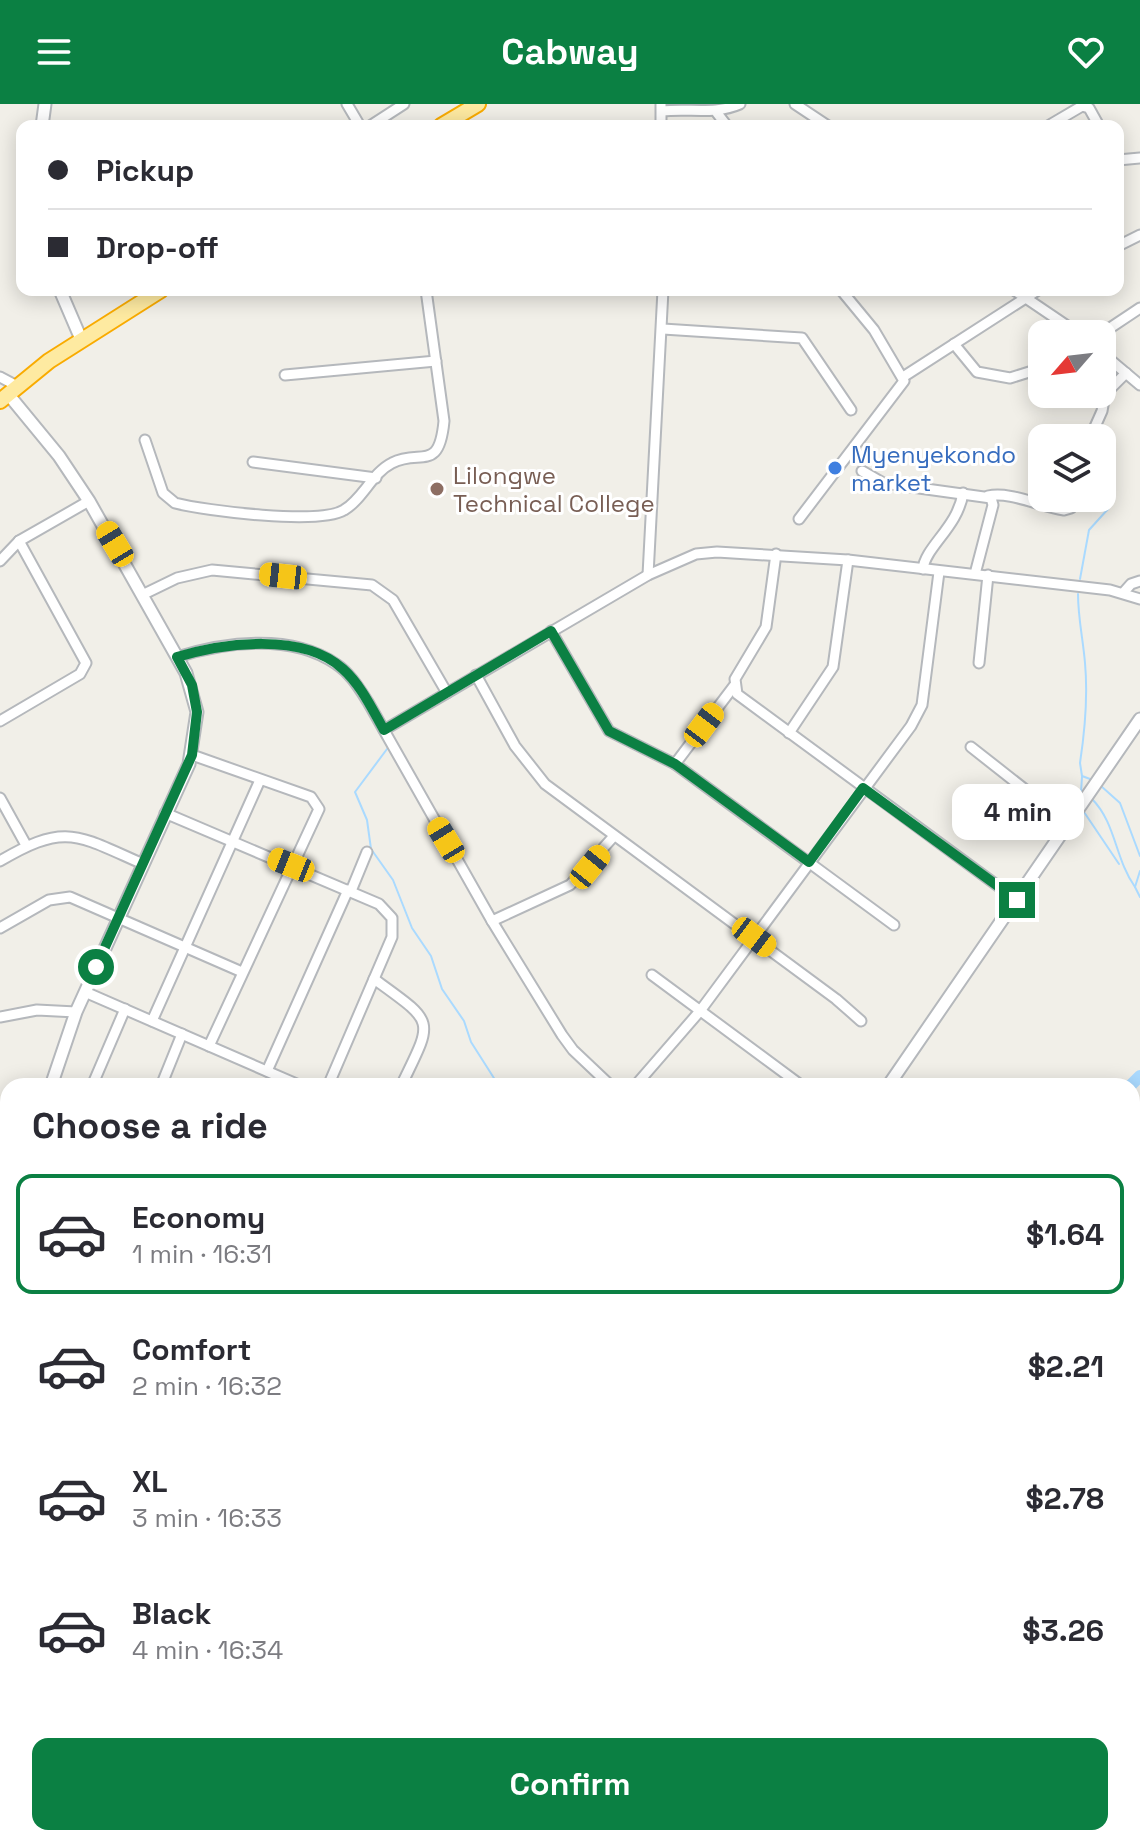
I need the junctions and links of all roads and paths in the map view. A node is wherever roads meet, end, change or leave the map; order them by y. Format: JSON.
{"nodes":[{"id":1,"x":404,"y":104,"type":"edge"},
{"id":2,"x":478,"y":104,"type":"edge"},
{"id":3,"x":740,"y":104,"type":"edge"},
{"id":4,"x":795,"y":104,"type":"edge"},
{"id":5,"x":662,"y":108,"type":"edge"},
{"id":6,"x":717,"y":113,"type":"junction"},
{"id":7,"x":379,"y":120,"type":"edge"},
{"id":8,"x":451,"y":120,"type":"edge"},
{"id":9,"x":722,"y":120,"type":"edge"},
{"id":10,"x":819,"y":120,"type":"edge"},
{"id":11,"x":1058,"y":120,"type":"edge"},
{"id":12,"x":1096,"y":120,"type":"edge"},
{"id":13,"x":63,"y":296,"type":"edge"},
{"id":14,"x":151,"y":296,"type":"edge"},
{"id":15,"x":427,"y":296,"type":"edge"},
{"id":16,"x":663,"y":296,"type":"edge"},
{"id":17,"x":846,"y":296,"type":"edge"},
{"id":18,"x":1021,"y":296,"type":"edge"},
{"id":19,"x":1029,"y":296,"type":"edge"},
{"id":20,"x":1025,"y":299,"type":"junction"},
{"id":21,"x":1140,"y":308,"type":"edge"},
{"id":22,"x":1057,"y":320,"type":"edge"},
{"id":23,"x":1116,"y":324,"type":"edge"},
{"id":24,"x":663,"y":329,"type":"junction"},
{"id":25,"x":81,"y":339,"type":"junction"},
{"id":26,"x":954,"y":344,"type":"junction"},
{"id":27,"x":436,"y":361,"type":"junction"},
{"id":28,"x":1116,"y":365,"type":"edge"},
{"id":29,"x":1028,"y":372,"type":"edge"},
{"id":30,"x":1126,"y":373,"type":"junction"},
{"id":31,"x":285,"y":375,"type":"dead end"},
{"id":32,"x":0,"y":377,"type":"edge"},
{"id":33,"x":903,"y":377,"type":"junction"},
{"id":34,"x":1140,"y":385,"type":"edge"},
{"id":35,"x":8,"y":394,"type":"edge"},
{"id":36,"x":851,"y":410,"type":"dead end"},
{"id":37,"x":1096,"y":424,"type":"edge"},
{"id":38,"x":145,"y":440,"type":"dead end"},
{"id":39,"x":253,"y":462,"type":"dead end"},
{"id":40,"x":862,"y":471,"type":"dead end"},
{"id":41,"x":376,"y":478,"type":"junction"},
{"id":42,"x":963,"y":493,"type":"junction"},
{"id":43,"x":988,"y":496,"type":"junction"},
{"id":44,"x":89,"y":501,"type":"junction"},
{"id":45,"x":1028,"y":503,"type":"edge"},
{"id":46,"x":799,"y":519,"type":"dead end"},
{"id":47,"x":19,"y":541,"type":"junction"},
{"id":48,"x":776,"y":554,"type":"junction"},
{"id":49,"x":848,"y":560,"type":"junction"},
{"id":50,"x":0,"y":561,"type":"edge"},
{"id":51,"x":923,"y":569,"type":"junction"},
{"id":52,"x":939,"y":572,"type":"junction"},
{"id":53,"x":975,"y":574,"type":"junction"},
{"id":54,"x":648,"y":575,"type":"junction"},
{"id":55,"x":988,"y":575,"type":"junction"},
{"id":56,"x":1140,"y":581,"type":"edge"},
{"id":57,"x":1123,"y":593,"type":"junction"},
{"id":58,"x":142,"y":595,"type":"junction"},
{"id":59,"x":1140,"y":599,"type":"edge"},
{"id":60,"x":551,"y":631,"type":"junction"},
{"id":61,"x":177,"y":657,"type":"junction"},
{"id":62,"x":979,"y":663,"type":"dead end"},
{"id":63,"x":476,"y":675,"type":"junction"},
{"id":64,"x":734,"y":686,"type":"junction"},
{"id":65,"x":447,"y":693,"type":"junction"},
{"id":66,"x":1140,"y":719,"type":"edge"},
{"id":67,"x":0,"y":721,"type":"edge"},
{"id":68,"x":384,"y":730,"type":"junction"},
{"id":69,"x":789,"y":733,"type":"junction"},
{"id":70,"x":971,"y":747,"type":"dead end"},
{"id":71,"x":192,"y":755,"type":"junction"},
{"id":72,"x":675,"y":764,"type":"junction"},
{"id":73,"x":260,"y":780,"type":"junction"},
{"id":74,"x":863,"y":788,"type":"junction"},
{"id":75,"x":0,"y":798,"type":"edge"},
{"id":76,"x":165,"y":813,"type":"junction"},
{"id":77,"x":1069,"y":824,"type":"junction"},
{"id":78,"x":614,"y":836,"type":"junction"},
{"id":79,"x":233,"y":842,"type":"junction"},
{"id":80,"x":26,"y":845,"type":"junction"},
{"id":81,"x":367,"y":852,"type":"dead end"},
{"id":82,"x":0,"y":861,"type":"edge"},
{"id":83,"x":809,"y":862,"type":"junction"},
{"id":84,"x":143,"y":864,"type":"junction"},
{"id":85,"x":291,"y":865,"type":"junction"},
{"id":86,"x":349,"y":890,"type":"junction"},
{"id":87,"x":1017,"y":900,"type":"junction"},
{"id":88,"x":119,"y":919,"type":"junction"},
{"id":89,"x":492,"y":921,"type":"junction"},
{"id":90,"x":894,"y":925,"type":"dead end"},
{"id":91,"x":0,"y":928,"type":"edge"},
{"id":92,"x":754,"y":937,"type":"junction"},
{"id":93,"x":184,"y":948,"type":"junction"},
{"id":94,"x":242,"y":972,"type":"junction"},
{"id":95,"x":652,"y":975,"type":"dead end"},
{"id":96,"x":374,"y":979,"type":"junction"},
{"id":97,"x":85,"y":992,"type":"junction"},
{"id":98,"x":125,"y":1009,"type":"junction"},
{"id":99,"x":700,"y":1011,"type":"junction"},
{"id":100,"x":76,"y":1012,"type":"junction"},
{"id":101,"x":0,"y":1017,"type":"edge"},
{"id":102,"x":152,"y":1021,"type":"junction"},
{"id":103,"x":861,"y":1021,"type":"dead end"},
{"id":104,"x":182,"y":1034,"type":"junction"},
{"id":105,"x":209,"y":1046,"type":"junction"},
{"id":106,"x":267,"y":1071,"type":"junction"},
{"id":107,"x":54,"y":1078,"type":"edge"},
{"id":108,"x":95,"y":1078,"type":"edge"},
{"id":109,"x":164,"y":1078,"type":"edge"},
{"id":110,"x":279,"y":1078,"type":"edge"},
{"id":111,"x":331,"y":1078,"type":"edge"},
{"id":112,"x":405,"y":1078,"type":"edge"},
{"id":113,"x":603,"y":1078,"type":"edge"},
{"id":114,"x":642,"y":1078,"type":"edge"},
{"id":115,"x":791,"y":1078,"type":"edge"},
{"id":116,"x":894,"y":1078,"type":"edge"}],
"edges":[{"from":1,"to":7,"type":"street"},
{"from":2,"to":8,"type":"highway"},
{"from":3,"to":6,"type":"street"},
{"from":4,"to":10,"type":"street"},
{"from":5,"to":6,"type":"street"},
{"from":6,"to":9,"type":"street"},
{"from":11,"to":12,"type":"street"},
{"from":13,"to":25,"type":"street"},
{"from":14,"to":25,"type":"highway"},
{"from":15,"to":27,"type":"street"},
{"from":16,"to":24,"type":"street"},
{"from":17,"to":33,"type":"street"},
{"from":18,"to":20,"type":"street"},
{"from":19,"to":20,"type":"street"},
{"from":20,"to":22,"type":"street"},
{"from":20,"to":26,"type":"street"},
{"from":21,"to":23,"type":"street"},
{"from":24,"to":36,"type":"street"},
{"from":24,"to":54,"type":"street"},
{"from":25,"to":35,"type":"highway"},
{"from":26,"to":29,"type":"street"},
{"from":26,"to":33,"type":"street"},
{"from":27,"to":31,"type":"street"},
{"from":27,"to":41,"type":"street"},
{"from":28,"to":30,"type":"street"},
{"from":30,"to":34,"type":"street"},
{"from":30,"to":37,"type":"street"},
{"from":32,"to":35,"type":"street"},
{"from":33,"to":46,"type":"street"},
{"from":35,"to":44,"type":"street"},
{"from":38,"to":41,"type":"street"},
{"from":39,"to":41,"type":"street"},
{"from":40,"to":42,"type":"street"},
{"from":42,"to":43,"type":"street"},
{"from":42,"to":51,"type":"street"},
{"from":43,"to":45,"type":"street"},
{"from":43,"to":53,"type":"street"},
{"from":44,"to":47,"type":"street"},
{"from":44,"to":58,"type":"street"},
{"from":47,"to":50,"type":"street"},
{"from":47,"to":67,"type":"street"},
{"from":48,"to":49,"type":"street"},
{"from":48,"to":54,"type":"street"},
{"from":48,"to":64,"type":"street"},
{"from":49,"to":51,"type":"street"},
{"from":49,"to":69,"type":"street"},
{"from":51,"to":52,"type":"street"},
{"from":52,"to":53,"type":"street"},
{"from":52,"to":74,"type":"street"},
{"from":53,"to":55,"type":"street"},
{"from":54,"to":60,"type":"street"},
{"from":55,"to":57,"type":"street"},
{"from":55,"to":62,"type":"street"},
{"from":56,"to":57,"type":"street"},
{"from":57,"to":59,"type":"street"},
{"from":58,"to":61,"type":"street"},
{"from":58,"to":65,"type":"street"},
{"from":60,"to":63,"type":"street"},
{"from":60,"to":72,"type":"street"},
{"from":61,"to":68,"type":"street"},
{"from":61,"to":71,"type":"street"},
{"from":63,"to":65,"type":"street"},
{"from":63,"to":78,"type":"street"},
{"from":64,"to":69,"type":"street"},
{"from":64,"to":72,"type":"street"},
{"from":65,"to":68,"type":"street"},
{"from":66,"to":77,"type":"street"},
{"from":68,"to":89,"type":"street"},
{"from":69,"to":74,"type":"street"},
{"from":70,"to":77,"type":"street"},
{"from":71,"to":73,"type":"street"},
{"from":71,"to":76,"type":"street"},
{"from":72,"to":83,"type":"street"},
{"from":73,"to":79,"type":"street"},
{"from":73,"to":85,"type":"street"},
{"from":74,"to":83,"type":"street"},
{"from":74,"to":87,"type":"street"},
{"from":75,"to":80,"type":"street"},
{"from":76,"to":79,"type":"street"},
{"from":76,"to":84,"type":"street"},
{"from":77,"to":87,"type":"street"},
{"from":78,"to":89,"type":"street"},
{"from":78,"to":92,"type":"street"},
{"from":79,"to":85,"type":"street"},
{"from":79,"to":93,"type":"street"},
{"from":80,"to":82,"type":"street"},
{"from":80,"to":84,"type":"street"},
{"from":81,"to":86,"type":"street"},
{"from":83,"to":90,"type":"street"},
{"from":83,"to":92,"type":"street"},
{"from":84,"to":88,"type":"street"},
{"from":85,"to":86,"type":"street"},
{"from":85,"to":94,"type":"street"},
{"from":86,"to":96,"type":"street"},
{"from":86,"to":106,"type":"street"},
{"from":87,"to":116,"type":"street"},
{"from":88,"to":91,"type":"street"},
{"from":88,"to":93,"type":"street"},
{"from":88,"to":97,"type":"street"},
{"from":89,"to":113,"type":"street"},
{"from":92,"to":99,"type":"street"},
{"from":92,"to":103,"type":"street"},
{"from":93,"to":94,"type":"street"},
{"from":93,"to":102,"type":"street"},
{"from":94,"to":105,"type":"street"},
{"from":95,"to":99,"type":"street"},
{"from":96,"to":111,"type":"street"},
{"from":96,"to":112,"type":"street"},
{"from":97,"to":98,"type":"street"},
{"from":97,"to":100,"type":"street"},
{"from":98,"to":102,"type":"street"},
{"from":98,"to":108,"type":"street"},
{"from":99,"to":114,"type":"street"},
{"from":99,"to":115,"type":"street"},
{"from":100,"to":101,"type":"street"},
{"from":100,"to":107,"type":"street"},
{"from":102,"to":104,"type":"street"},
{"from":104,"to":105,"type":"street"},
{"from":104,"to":109,"type":"street"},
{"from":105,"to":106,"type":"street"},
{"from":106,"to":110,"type":"street"}]}
